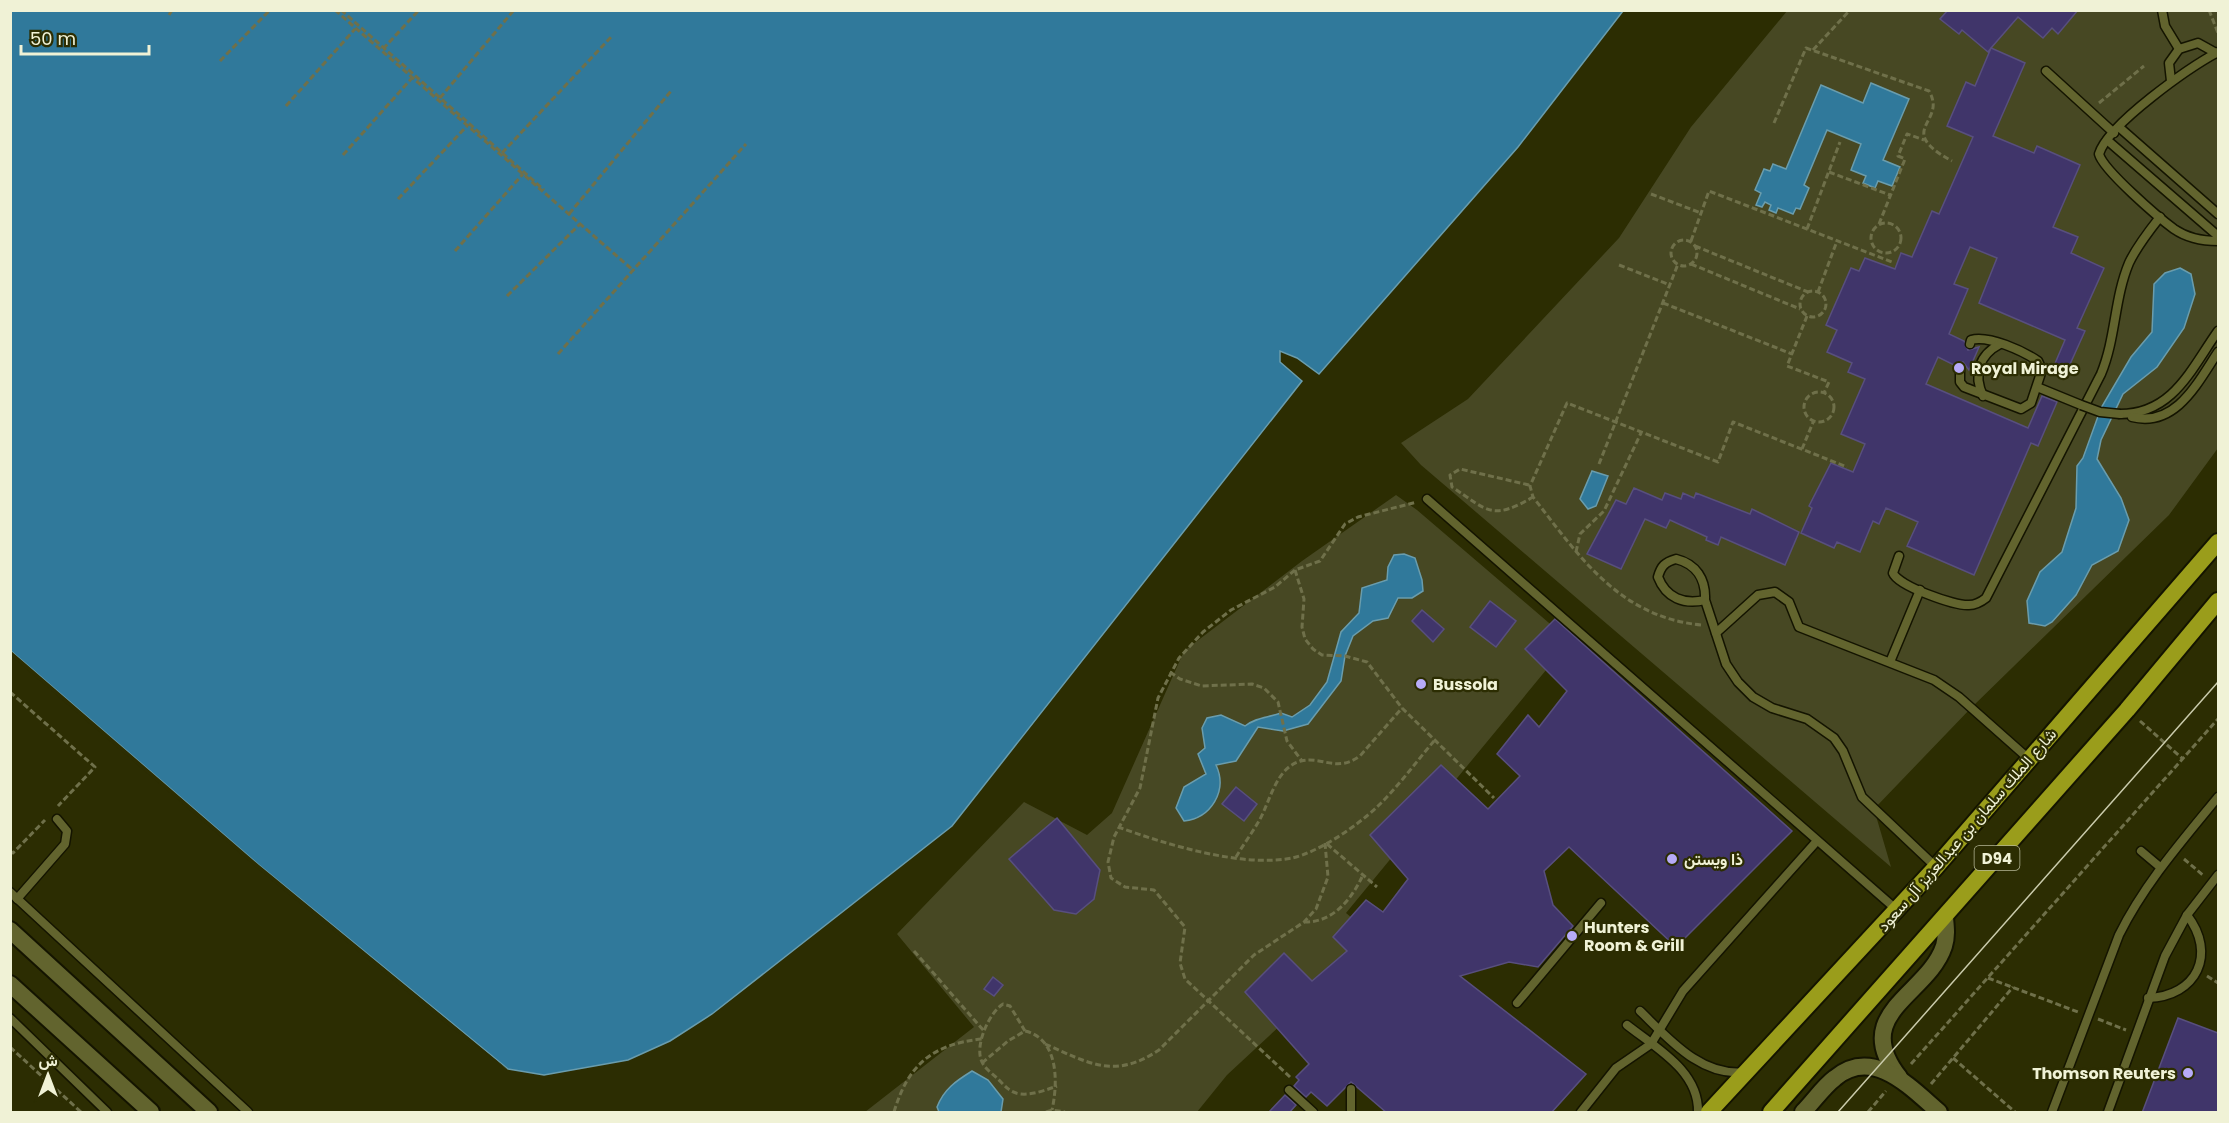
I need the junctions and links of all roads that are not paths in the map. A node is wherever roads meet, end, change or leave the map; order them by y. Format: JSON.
{"nodes":[{"id":1,"x":2162,"y":10,"type":"edge"},
{"id":2,"x":2179,"y":49,"type":"junction"},
{"id":3,"x":2217,"y":52,"type":"edge"},
{"id":4,"x":2046,"y":71,"type":"dead end"},
{"id":5,"x":2171,"y":81,"type":"junction"},
{"id":6,"x":2117,"y":131,"type":"junction"},
{"id":7,"x":2107,"y":141,"type":"junction"},
{"id":8,"x":2218,"y":214,"type":"edge"},
{"id":9,"x":2160,"y":217,"type":"junction"},
{"id":10,"x":2218,"y":236,"type":"edge"},
{"id":11,"x":2218,"y":241,"type":"edge"},
{"id":12,"x":2218,"y":331,"type":"edge"},
{"id":13,"x":1970,"y":344,"type":"dead end"},
{"id":14,"x":2000,"y":344,"type":"junction"},
{"id":15,"x":2218,"y":352,"type":"edge"},
{"id":16,"x":1960,"y":368,"type":"dead end"},
{"id":17,"x":2037,"y":387,"type":"junction"},
{"id":18,"x":1983,"y":396,"type":"junction"},
{"id":19,"x":2120,"y":414,"type":"junction"},
{"id":20,"x":1427,"y":499,"type":"road end"},
{"id":21,"x":2218,"y":542,"type":"edge"},
{"id":22,"x":1899,"y":556,"type":"dead end"},
{"id":23,"x":1920,"y":590,"type":"junction"},
{"id":24,"x":1705,"y":600,"type":"junction"},
{"id":25,"x":2218,"y":601,"type":"edge"},
{"id":26,"x":1715,"y":629,"type":"junction"},
{"id":27,"x":1890,"y":662,"type":"junction"},
{"id":28,"x":2030,"y":759,"type":"junction"},
{"id":29,"x":2218,"y":797,"type":"edge"},
{"id":30,"x":57,"y":819,"type":"dead end"},
{"id":31,"x":1816,"y":842,"type":"junction"},
{"id":32,"x":2141,"y":851,"type":"dead end"},
{"id":33,"x":1936,"y":867,"type":"junction"},
{"id":34,"x":2160,"y":867,"type":"junction"},
{"id":35,"x":2218,"y":875,"type":"edge"},
{"id":36,"x":14,"y":895,"type":"edge"},
{"id":37,"x":1601,"y":903,"type":"dead end"},
{"id":38,"x":1897,"y":910,"type":"junction"},
{"id":39,"x":2187,"y":915,"type":"junction"},
{"id":40,"x":1945,"y":918,"type":"junction"},
{"id":41,"x":10,"y":930,"type":"edge"},
{"id":42,"x":10,"y":984,"type":"edge"},
{"id":43,"x":2148,"y":998,"type":"junction"},
{"id":44,"x":1517,"y":1003,"type":"dead end"},
{"id":45,"x":1640,"y":1011,"type":"dead end"},
{"id":46,"x":10,"y":1018,"type":"edge"},
{"id":47,"x":1627,"y":1025,"type":"dead end"},
{"id":48,"x":1661,"y":1031,"type":"junction"},
{"id":49,"x":1650,"y":1044,"type":"junction"},
{"id":50,"x":1746,"y":1072,"type":"junction"},
{"id":51,"x":1899,"y":1077,"type":"junction"},
{"id":52,"x":1351,"y":1089,"type":"dead end"},
{"id":53,"x":1289,"y":1090,"type":"road end"},
{"id":54,"x":107,"y":1113,"type":"edge"},
{"id":55,"x":151,"y":1113,"type":"edge"},
{"id":56,"x":209,"y":1113,"type":"edge"},
{"id":57,"x":248,"y":1113,"type":"edge"},
{"id":58,"x":1314,"y":1113,"type":"edge"},
{"id":59,"x":1351,"y":1113,"type":"edge"},
{"id":60,"x":1581,"y":1113,"type":"edge"},
{"id":61,"x":1698,"y":1113,"type":"edge"},
{"id":62,"x":1709,"y":1113,"type":"edge"},
{"id":63,"x":1772,"y":1113,"type":"edge"},
{"id":64,"x":1803,"y":1113,"type":"edge"},
{"id":65,"x":1939,"y":1113,"type":"edge"},
{"id":66,"x":2052,"y":1113,"type":"edge"},
{"id":67,"x":2109,"y":1113,"type":"edge"}],
"edges":[{"from":1,"to":2,"type":"lane"},
{"from":2,"to":3,"type":"lane"},
{"from":2,"to":5,"type":"lane"},
{"from":3,"to":5,"type":"lane"},
{"from":4,"to":6,"type":"lane"},
{"from":5,"to":6,"type":"lane"},
{"from":6,"to":7,"type":"lane"},
{"from":6,"to":8,"type":"lane"},
{"from":7,"to":9,"type":"lane"},
{"from":7,"to":10,"type":"lane"},
{"from":9,"to":11,"type":"lane"},
{"from":9,"to":23,"type":"lane"},
{"from":12,"to":19,"type":"lane"},
{"from":13,"to":14,"type":"lane"},
{"from":14,"to":17,"type":"lane"},
{"from":14,"to":18,"type":"lane"},
{"from":15,"to":19,"type":"lane"},
{"from":16,"to":18,"type":"lane"},
{"from":17,"to":18,"type":"lane"},
{"from":17,"to":19,"type":"lane","bridge":true},
{"from":20,"to":31,"type":"lane"},
{"from":21,"to":28,"type":"main road","name":"شارع الملك سلمان بن عبدالعزيز آل سعود","number":"D94"},
{"from":22,"to":23,"type":"lane"},
{"from":23,"to":27,"type":"lane"},
{"from":24,"to":24,"type":"lane"},
{"from":24,"to":26,"type":"lane"},
{"from":25,"to":40,"type":"main road","number":"D94"},
{"from":26,"to":27,"type":"lane"},
{"from":26,"to":33,"type":"lane"},
{"from":27,"to":28,"type":"lane"},
{"from":28,"to":33,"type":"main road","name":"شارع الملك سلمان بن عبدالعزيز آل سعود","number":"D94"},
{"from":29,"to":34,"type":"lane"},
{"from":30,"to":36,"type":"lane"},
{"from":31,"to":38,"type":"lane"},
{"from":31,"to":48,"type":"lane"},
{"from":32,"to":34,"type":"lane"},
{"from":33,"to":38,"type":"main road","name":"شارع الملك سلمان بن عبدالعزيز آل سعود","number":"D94"},
{"from":34,"to":66,"type":"lane"},
{"from":35,"to":39,"type":"lane"},
{"from":36,"to":57,"type":"lane"},
{"from":37,"to":44,"type":"lane"},
{"from":38,"to":50,"type":"main road","name":"شارع الملك سلمان بن عبدالعزيز آل سعود","number":"D94"},
{"from":39,"to":43,"type":"lane"},
{"from":39,"to":43,"type":"lane"},
{"from":40,"to":51,"type":"street"},
{"from":40,"to":63,"type":"main road","number":"D94"},
{"from":41,"to":56,"type":"street"},
{"from":42,"to":55,"type":"street"},
{"from":43,"to":67,"type":"lane"},
{"from":45,"to":48,"type":"lane"},
{"from":46,"to":54,"type":"lane"},
{"from":47,"to":49,"type":"lane"},
{"from":48,"to":49,"type":"lane"},
{"from":48,"to":50,"type":"lane"},
{"from":49,"to":60,"type":"lane"},
{"from":49,"to":61,"type":"lane"},
{"from":50,"to":62,"type":"main road","name":"شارع الملك سلمان بن عبدالعزيز آل سعود","number":"D94"},
{"from":51,"to":64,"type":"street"},
{"from":51,"to":65,"type":"street"},
{"from":52,"to":59,"type":"lane"},
{"from":53,"to":58,"type":"lane"}]}
